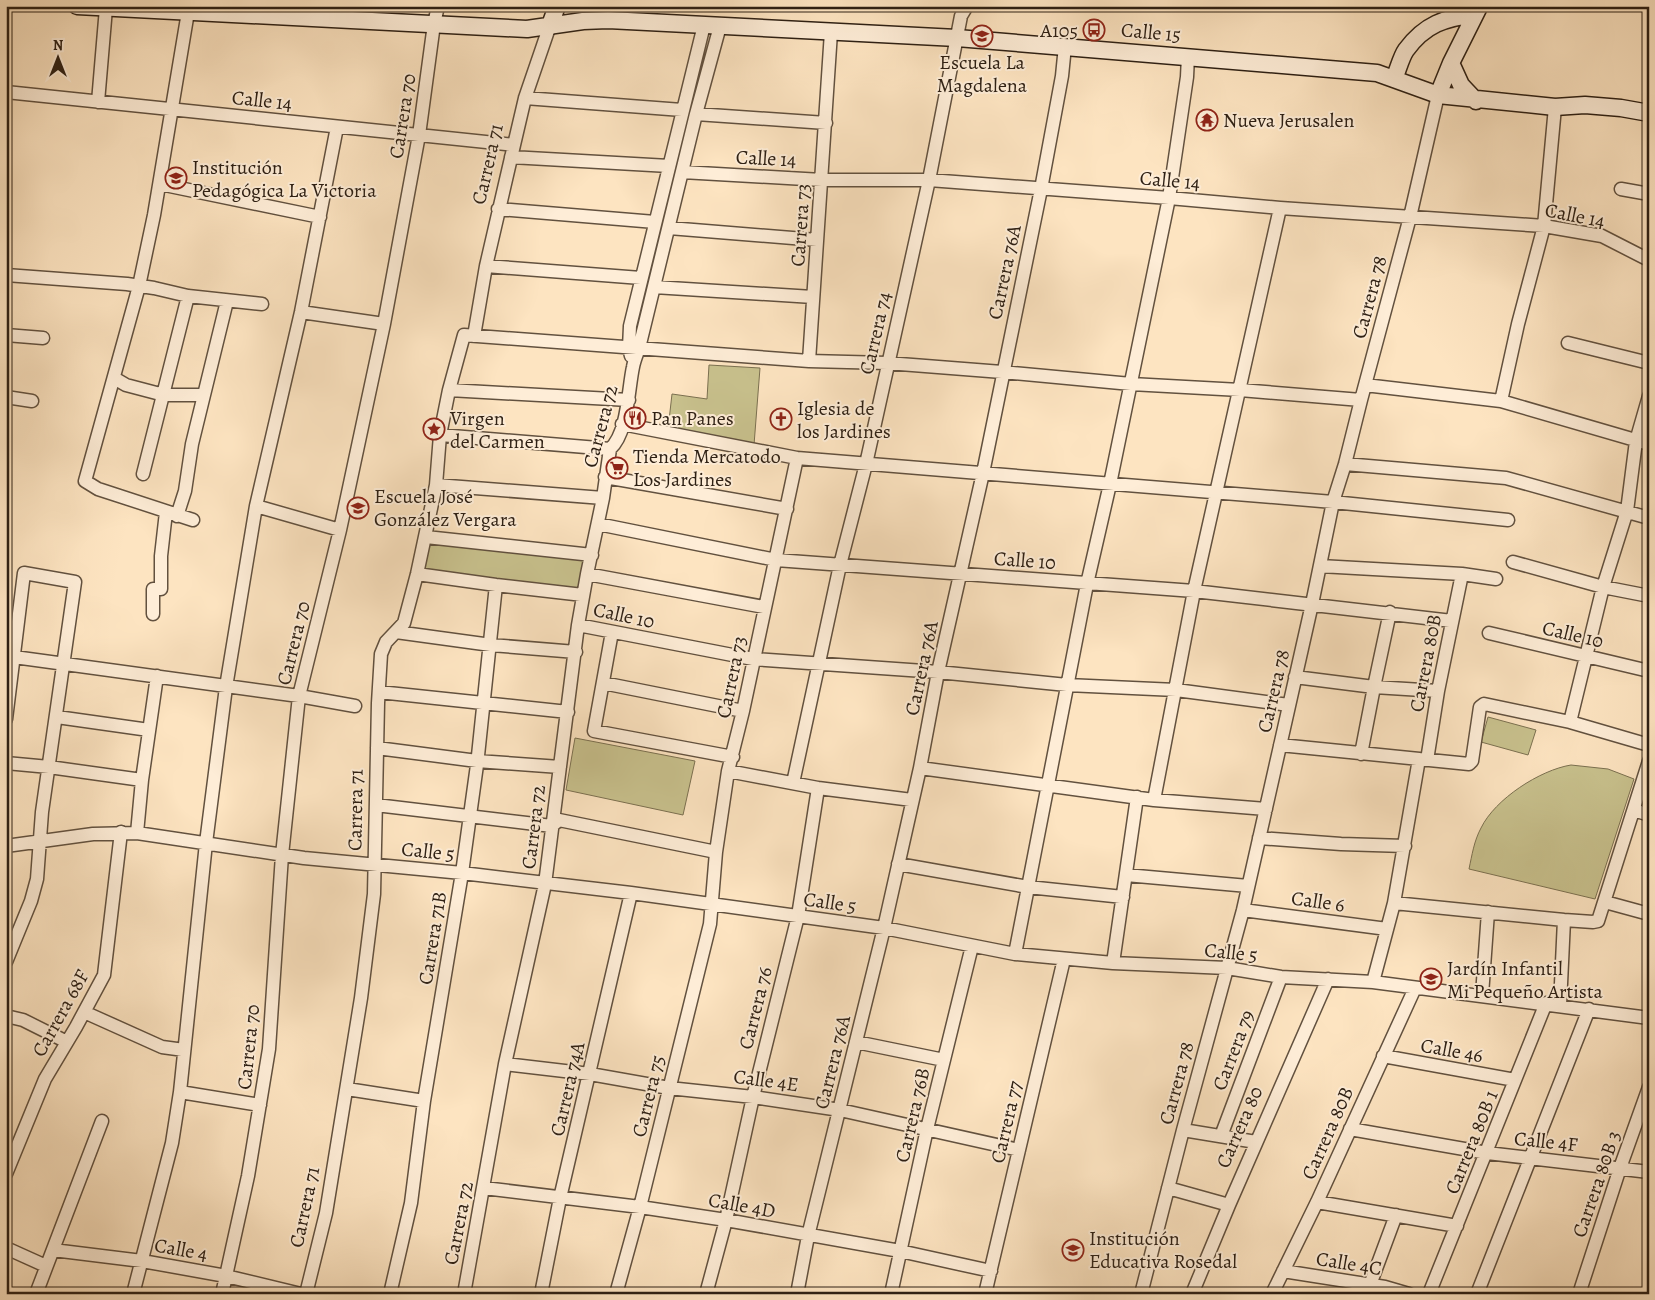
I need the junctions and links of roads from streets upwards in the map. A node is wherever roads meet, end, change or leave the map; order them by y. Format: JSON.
{"nodes":[{"id":1,"x":77,"y":6,"type":"edge"},
{"id":2,"x":86,"y":6,"type":"edge"},
{"id":3,"x":438,"y":6,"type":"edge"},
{"id":4,"x":557,"y":6,"type":"edge"},
{"id":5,"x":968,"y":6,"type":"edge"},
{"id":6,"x":106,"y":8,"type":"junction"},
{"id":7,"x":233,"y":10,"type":"edge"},
{"id":8,"x":1477,"y":10,"type":"edge"},
{"id":9,"x":188,"y":12,"type":"junction"},
{"id":10,"x":434,"y":24,"type":"junction"},
{"id":11,"x":550,"y":25,"type":"junction"},
{"id":12,"x":712,"y":25,"type":"junction"},
{"id":13,"x":831,"y":32,"type":"junction"},
{"id":14,"x":958,"y":38,"type":"junction"},
{"id":15,"x":1065,"y":46,"type":"junction"},
{"id":16,"x":1188,"y":56,"type":"junction"},
{"id":17,"x":1451,"y":63,"type":"junction"},
{"id":18,"x":1394,"y":79,"type":"junction"},
{"id":19,"x":6,"y":92,"type":"edge"},
{"id":20,"x":1438,"y":96,"type":"junction"},
{"id":21,"x":525,"y":98,"type":"junction"},
{"id":22,"x":1476,"y":100,"type":"junction"},
{"id":23,"x":98,"y":102,"type":"junction"},
{"id":24,"x":1556,"y":107,"type":"junction"},
{"id":25,"x":171,"y":109,"type":"junction"},
{"id":26,"x":682,"y":110,"type":"junction"},
{"id":27,"x":1646,"y":113,"type":"edge"},
{"id":28,"x":696,"y":114,"type":"junction"},
{"id":29,"x":826,"y":123,"type":"junction"},
{"id":30,"x":337,"y":127,"type":"junction"},
{"id":31,"x":419,"y":135,"type":"junction"},
{"id":32,"x":512,"y":151,"type":"junction"},
{"id":33,"x":669,"y":166,"type":"junction"},
{"id":34,"x":682,"y":172,"type":"junction"},
{"id":35,"x":822,"y":180,"type":"junction"},
{"id":36,"x":929,"y":180,"type":"junction"},
{"id":37,"x":160,"y":184,"type":"junction"},
{"id":38,"x":1041,"y":188,"type":"junction"},
{"id":39,"x":1621,"y":189,"type":"dead end"},
{"id":40,"x":1649,"y":194,"type":"edge"},
{"id":41,"x":1169,"y":198,"type":"junction"},
{"id":42,"x":1280,"y":208,"type":"junction"},
{"id":43,"x":498,"y":209,"type":"junction"},
{"id":44,"x":320,"y":217,"type":"junction"},
{"id":45,"x":1410,"y":218,"type":"junction"},
{"id":46,"x":655,"y":222,"type":"junction"},
{"id":47,"x":1544,"y":226,"type":"junction"},
{"id":48,"x":669,"y":228,"type":"junction"},
{"id":49,"x":817,"y":240,"type":"junction"},
{"id":50,"x":1649,"y":260,"type":"edge"},
{"id":51,"x":486,"y":266,"type":"junction"},
{"id":52,"x":6,"y":275,"type":"edge"},
{"id":53,"x":641,"y":278,"type":"junction"},
{"id":54,"x":140,"y":286,"type":"junction"},
{"id":55,"x":654,"y":287,"type":"junction"},
{"id":56,"x":188,"y":296,"type":"junction"},
{"id":57,"x":813,"y":297,"type":"junction"},
{"id":58,"x":227,"y":301,"type":"junction"},
{"id":59,"x":262,"y":304,"type":"dead end"},
{"id":60,"x":301,"y":312,"type":"junction"},
{"id":61,"x":384,"y":324,"type":"junction"},
{"id":62,"x":6,"y":335,"type":"edge"},
{"id":63,"x":469,"y":336,"type":"junction"},
{"id":64,"x":43,"y":338,"type":"dead end"},
{"id":65,"x":1568,"y":343,"type":"dead end"},
{"id":66,"x":634,"y":348,"type":"junction"},
{"id":67,"x":809,"y":361,"type":"junction"},
{"id":68,"x":887,"y":363,"type":"junction"},
{"id":69,"x":1649,"y":363,"type":"edge"},
{"id":70,"x":1002,"y":372,"type":"junction"},
{"id":71,"x":114,"y":378,"type":"junction"},
{"id":72,"x":1131,"y":384,"type":"junction"},
{"id":73,"x":1365,"y":385,"type":"junction"},
{"id":74,"x":449,"y":390,"type":"junction"},
{"id":75,"x":1240,"y":390,"type":"junction"},
{"id":76,"x":164,"y":395,"type":"junction"},
{"id":77,"x":204,"y":395,"type":"junction"},
{"id":78,"x":1649,"y":396,"type":"edge"},
{"id":79,"x":6,"y":398,"type":"edge"},
{"id":80,"x":628,"y":400,"type":"junction"},
{"id":81,"x":1361,"y":400,"type":"junction"},
{"id":82,"x":32,"y":401,"type":"dead end"},
{"id":83,"x":1501,"y":402,"type":"junction"},
{"id":84,"x":622,"y":424,"type":"junction"},
{"id":85,"x":440,"y":435,"type":"junction"},
{"id":86,"x":1643,"y":442,"type":"edge"},
{"id":87,"x":610,"y":449,"type":"junction"},
{"id":88,"x":797,"y":458,"type":"junction"},
{"id":89,"x":866,"y":464,"type":"junction"},
{"id":90,"x":1345,"y":464,"type":"junction"},
{"id":91,"x":983,"y":473,"type":"junction"},
{"id":92,"x":143,"y":474,"type":"dead end"},
{"id":93,"x":605,"y":477,"type":"junction"},
{"id":94,"x":1110,"y":484,"type":"junction"},
{"id":95,"x":436,"y":485,"type":"junction"},
{"id":96,"x":1217,"y":492,"type":"junction"},
{"id":97,"x":603,"y":498,"type":"junction"},
{"id":98,"x":1333,"y":502,"type":"junction"},
{"id":99,"x":256,"y":506,"type":"junction"},
{"id":100,"x":787,"y":509,"type":"junction"},
{"id":101,"x":1627,"y":511,"type":"junction"},
{"id":102,"x":172,"y":514,"type":"junction"},
{"id":103,"x":1649,"y":518,"type":"edge"},
{"id":104,"x":193,"y":520,"type":"dead end"},
{"id":105,"x":1508,"y":520,"type":"dead end"},
{"id":106,"x":598,"y":524,"type":"junction"},
{"id":107,"x":340,"y":530,"type":"junction"},
{"id":108,"x":426,"y":537,"type":"junction"},
{"id":109,"x":592,"y":555,"type":"junction"},
{"id":110,"x":776,"y":560,"type":"junction"},
{"id":111,"x":1513,"y":562,"type":"dead end"},
{"id":112,"x":840,"y":565,"type":"junction"},
{"id":113,"x":1320,"y":566,"type":"junction"},
{"id":114,"x":417,"y":574,"type":"junction"},
{"id":115,"x":587,"y":574,"type":"junction"},
{"id":116,"x":960,"y":574,"type":"junction"},
{"id":117,"x":1462,"y":574,"type":"junction"},
{"id":118,"x":1496,"y":579,"type":"dead end"},
{"id":119,"x":1087,"y":584,"type":"junction"},
{"id":120,"x":496,"y":585,"type":"junction"},
{"id":121,"x":1603,"y":587,"type":"junction"},
{"id":122,"x":1194,"y":591,"type":"junction"},
{"id":123,"x":583,"y":595,"type":"junction"},
{"id":124,"x":1649,"y":596,"type":"edge"},
{"id":125,"x":1312,"y":604,"type":"junction"},
{"id":126,"x":764,"y":607,"type":"junction"},
{"id":127,"x":1390,"y":612,"type":"junction"},
{"id":128,"x":153,"y":614,"type":"dead end"},
{"id":129,"x":1452,"y":620,"type":"junction"},
{"id":130,"x":578,"y":625,"type":"junction"},
{"id":131,"x":396,"y":632,"type":"junction"},
{"id":132,"x":612,"y":632,"type":"junction"},
{"id":133,"x":1489,"y":633,"type":"dead end"},
{"id":134,"x":490,"y":644,"type":"junction"},
{"id":135,"x":576,"y":652,"type":"junction"},
{"id":136,"x":1586,"y":656,"type":"junction"},
{"id":137,"x":14,"y":657,"type":"junction"},
{"id":138,"x":753,"y":660,"type":"junction"},
{"id":139,"x":63,"y":664,"type":"junction"},
{"id":140,"x":818,"y":664,"type":"junction"},
{"id":141,"x":1649,"y":671,"type":"edge"},
{"id":142,"x":938,"y":672,"type":"junction"},
{"id":143,"x":157,"y":676,"type":"junction"},
{"id":144,"x":1295,"y":677,"type":"junction"},
{"id":145,"x":603,"y":683,"type":"junction"},
{"id":146,"x":1067,"y":685,"type":"junction"},
{"id":147,"x":226,"y":687,"type":"junction"},
{"id":148,"x":1374,"y":687,"type":"junction"},
{"id":149,"x":1176,"y":690,"type":"junction"},
{"id":150,"x":1438,"y":691,"type":"junction"},
{"id":151,"x":379,"y":692,"type":"junction"},
{"id":152,"x":299,"y":696,"type":"junction"},
{"id":153,"x":483,"y":704,"type":"junction"},
{"id":154,"x":1289,"y":705,"type":"junction"},
{"id":155,"x":355,"y":706,"type":"dead end"},
{"id":156,"x":743,"y":711,"type":"junction"},
{"id":157,"x":568,"y":712,"type":"junction"},
{"id":158,"x":57,"y":716,"type":"junction"},
{"id":159,"x":6,"y":719,"type":"edge"},
{"id":160,"x":1570,"y":722,"type":"junction"},
{"id":161,"x":149,"y":730,"type":"junction"},
{"id":162,"x":1280,"y":745,"type":"junction"},
{"id":163,"x":1649,"y":745,"type":"edge"},
{"id":164,"x":377,"y":748,"type":"junction"},
{"id":165,"x":1361,"y":754,"type":"junction"},
{"id":166,"x":733,"y":757,"type":"junction"},
{"id":167,"x":1423,"y":759,"type":"junction"},
{"id":168,"x":477,"y":761,"type":"junction"},
{"id":169,"x":1649,"y":761,"type":"edge"},
{"id":170,"x":6,"y":763,"type":"edge"},
{"id":171,"x":49,"y":767,"type":"junction"},
{"id":172,"x":560,"y":767,"type":"junction"},
{"id":173,"x":920,"y":768,"type":"junction"},
{"id":174,"x":728,"y":771,"type":"junction"},
{"id":175,"x":142,"y":780,"type":"junction"},
{"id":176,"x":794,"y":783,"type":"junction"},
{"id":177,"x":1048,"y":785,"type":"junction"},
{"id":178,"x":818,"y":788,"type":"junction"},
{"id":179,"x":1137,"y":797,"type":"junction"},
{"id":180,"x":912,"y":800,"type":"junction"},
{"id":181,"x":1154,"y":800,"type":"junction"},
{"id":182,"x":376,"y":805,"type":"junction"},
{"id":183,"x":1266,"y":810,"type":"junction"},
{"id":184,"x":1634,"y":810,"type":"junction"},
{"id":185,"x":1649,"y":816,"type":"edge"},
{"id":186,"x":470,"y":817,"type":"junction"},
{"id":187,"x":552,"y":826,"type":"junction"},
{"id":188,"x":121,"y":832,"type":"junction"},
{"id":189,"x":137,"y":833,"type":"junction"},
{"id":190,"x":1259,"y":838,"type":"junction"},
{"id":191,"x":40,"y":842,"type":"junction"},
{"id":192,"x":206,"y":843,"type":"junction"},
{"id":193,"x":6,"y":846,"type":"edge"},
{"id":194,"x":1405,"y":846,"type":"junction"},
{"id":195,"x":716,"y":852,"type":"junction"},
{"id":196,"x":282,"y":855,"type":"junction"},
{"id":197,"x":898,"y":864,"type":"junction"},
{"id":198,"x":376,"y":865,"type":"junction"},
{"id":199,"x":462,"y":874,"type":"junction"},
{"id":200,"x":1126,"y":875,"type":"junction"},
{"id":201,"x":545,"y":884,"type":"junction"},
{"id":202,"x":1028,"y":886,"type":"junction"},
{"id":203,"x":1248,"y":886,"type":"junction"},
{"id":204,"x":631,"y":893,"type":"junction"},
{"id":205,"x":1123,"y":897,"type":"junction"},
{"id":206,"x":1604,"y":902,"type":"junction"},
{"id":207,"x":1394,"y":903,"type":"junction"},
{"id":208,"x":712,"y":905,"type":"junction"},
{"id":209,"x":1243,"y":910,"type":"junction"},
{"id":210,"x":1488,"y":912,"type":"junction"},
{"id":211,"x":1649,"y":914,"type":"edge"},
{"id":212,"x":798,"y":916,"type":"junction"},
{"id":213,"x":1564,"y":920,"type":"junction"},
{"id":214,"x":884,"y":928,"type":"junction"},
{"id":215,"x":1387,"y":929,"type":"junction"},
{"id":216,"x":972,"y":946,"type":"junction"},
{"id":217,"x":1015,"y":954,"type":"junction"},
{"id":218,"x":1064,"y":959,"type":"junction"},
{"id":219,"x":6,"y":962,"type":"edge"},
{"id":220,"x":1113,"y":963,"type":"junction"},
{"id":221,"x":1227,"y":968,"type":"junction"},
{"id":222,"x":1281,"y":977,"type":"junction"},
{"id":223,"x":1328,"y":979,"type":"junction"},
{"id":224,"x":1373,"y":982,"type":"junction"},
{"id":225,"x":1415,"y":988,"type":"junction"},
{"id":226,"x":1482,"y":996,"type":"junction"},
{"id":227,"x":1546,"y":1003,"type":"junction"},
{"id":228,"x":1560,"y":1005,"type":"junction"},
{"id":229,"x":1589,"y":1009,"type":"junction"},
{"id":230,"x":84,"y":1012,"type":"junction"},
{"id":231,"x":6,"y":1016,"type":"edge"},
{"id":232,"x":1649,"y":1018,"type":"edge"},
{"id":233,"x":68,"y":1042,"type":"junction"},
{"id":234,"x":856,"y":1042,"type":"junction"},
{"id":235,"x":184,"y":1050,"type":"junction"},
{"id":236,"x":1383,"y":1056,"type":"junction"},
{"id":237,"x":944,"y":1060,"type":"junction"},
{"id":238,"x":505,"y":1064,"type":"junction"},
{"id":239,"x":590,"y":1074,"type":"junction"},
{"id":240,"x":1515,"y":1080,"type":"junction"},
{"id":241,"x":1649,"y":1087,"type":"edge"},
{"id":242,"x":670,"y":1088,"type":"junction"},
{"id":243,"x":347,"y":1089,"type":"junction"},
{"id":244,"x":180,"y":1092,"type":"junction"},
{"id":245,"x":753,"y":1096,"type":"junction"},
{"id":246,"x":424,"y":1102,"type":"junction"},
{"id":247,"x":260,"y":1105,"type":"junction"},
{"id":248,"x":840,"y":1110,"type":"junction"},
{"id":249,"x":102,"y":1120,"type":"dead end"},
{"id":250,"x":927,"y":1129,"type":"junction"},
{"id":251,"x":1350,"y":1129,"type":"junction"},
{"id":252,"x":1183,"y":1130,"type":"junction"},
{"id":253,"x":1221,"y":1136,"type":"junction"},
{"id":254,"x":1256,"y":1142,"type":"junction"},
{"id":255,"x":1019,"y":1150,"type":"junction"},
{"id":256,"x":1486,"y":1153,"type":"junction"},
{"id":257,"x":1532,"y":1159,"type":"junction"},
{"id":258,"x":1620,"y":1168,"type":"junction"},
{"id":259,"x":1649,"y":1172,"type":"edge"},
{"id":260,"x":6,"y":1174,"type":"edge"},
{"id":261,"x":484,"y":1188,"type":"junction"},
{"id":262,"x":1168,"y":1188,"type":"junction"},
{"id":263,"x":560,"y":1198,"type":"junction"},
{"id":264,"x":1317,"y":1202,"type":"junction"},
{"id":265,"x":1229,"y":1205,"type":"junction"},
{"id":266,"x":640,"y":1207,"type":"junction"},
{"id":267,"x":1396,"y":1215,"type":"junction"},
{"id":268,"x":726,"y":1220,"type":"junction"},
{"id":269,"x":1457,"y":1226,"type":"junction"},
{"id":270,"x":808,"y":1236,"type":"junction"},
{"id":271,"x":6,"y":1248,"type":"edge"},
{"id":272,"x":52,"y":1250,"type":"junction"},
{"id":273,"x":900,"y":1251,"type":"junction"},
{"id":274,"x":142,"y":1261,"type":"junction"},
{"id":275,"x":46,"y":1266,"type":"junction"},
{"id":276,"x":991,"y":1271,"type":"junction"},
{"id":277,"x":1283,"y":1272,"type":"junction"},
{"id":278,"x":226,"y":1276,"type":"junction"},
{"id":279,"x":1370,"y":1286,"type":"junction"},
{"id":280,"x":36,"y":1294,"type":"edge"},
{"id":281,"x":133,"y":1294,"type":"edge"},
{"id":282,"x":222,"y":1294,"type":"edge"},
{"id":283,"x":301,"y":1294,"type":"edge"},
{"id":284,"x":306,"y":1294,"type":"edge"},
{"id":285,"x":390,"y":1294,"type":"edge"},
{"id":286,"x":464,"y":1294,"type":"edge"},
{"id":287,"x":541,"y":1294,"type":"edge"},
{"id":288,"x":616,"y":1294,"type":"edge"},
{"id":289,"x":706,"y":1294,"type":"edge"},
{"id":290,"x":797,"y":1294,"type":"edge"},
{"id":291,"x":891,"y":1294,"type":"edge"},
{"id":292,"x":985,"y":1294,"type":"edge"},
{"id":293,"x":1141,"y":1294,"type":"edge"},
{"id":294,"x":1192,"y":1294,"type":"edge"},
{"id":295,"x":1272,"y":1294,"type":"edge"},
{"id":296,"x":1409,"y":1294,"type":"edge"},
{"id":297,"x":1430,"y":1294,"type":"edge"},
{"id":298,"x":1477,"y":1294,"type":"edge"},
{"id":299,"x":1579,"y":1294,"type":"edge"}],
"edges":[{"from":1,"to":2,"type":"street","name":"Calle 15"},
{"from":2,"to":6,"type":"street","name":"Calle 15"},
{"from":3,"to":10,"type":"street","name":"Carrera 70"},
{"from":4,"to":11,"type":"street","name":"Carrera 71"},
{"from":5,"to":14,"type":"street","name":"Carrera 74"},
{"from":6,"to":9,"type":"street","name":"Calle 15"},
{"from":6,"to":23,"type":"street"},
{"from":7,"to":9,"type":"street","name":"Calle 15"},
{"from":7,"to":10,"type":"street","name":"Calle 15"},
{"from":8,"to":17,"type":"street"},
{"from":8,"to":18,"type":"street"},
{"from":9,"to":25,"type":"street"},
{"from":10,"to":11,"type":"street","name":"Calle 15"},
{"from":10,"to":31,"type":"street","name":"Carrera 70"},
{"from":11,"to":12,"type":"street","name":"Calle 15"},
{"from":11,"to":21,"type":"street","name":"Carrera 71"},
{"from":12,"to":13,"type":"street","name":"Calle 15"},
{"from":12,"to":26,"type":"street","name":"Carrera 72"},
{"from":12,"to":28,"type":"street","name":"Carrera 72"},
{"from":13,"to":14,"type":"street","name":"Calle 15"},
{"from":13,"to":29,"type":"street","name":"Carrera 73"},
{"from":14,"to":15,"type":"street","name":"Calle 15"},
{"from":14,"to":36,"type":"street","name":"Carrera 74"},
{"from":15,"to":16,"type":"street","name":"Calle 15"},
{"from":15,"to":38,"type":"street","name":"Carrera 76A"},
{"from":16,"to":18,"type":"street","name":"Calle 15"},
{"from":16,"to":41,"type":"street"},
{"from":17,"to":20,"type":"street"},
{"from":17,"to":22,"type":"street"},
{"from":18,"to":20,"type":"street","name":"Calle 15"},
{"from":19,"to":23,"type":"street","name":"Calle 14"},
{"from":20,"to":22,"type":"street","name":"Calle 15"},
{"from":20,"to":45,"type":"street","name":"Carrera 78"},
{"from":21,"to":26,"type":"street"},
{"from":21,"to":32,"type":"street","name":"Carrera 71"},
{"from":22,"to":24,"type":"street","name":"Calle 15"},
{"from":23,"to":25,"type":"street","name":"Calle 14"},
{"from":24,"to":27,"type":"street","name":"Calle 15"},
{"from":24,"to":47,"type":"street"},
{"from":25,"to":30,"type":"street","name":"Calle 14"},
{"from":25,"to":37,"type":"street"},
{"from":26,"to":33,"type":"street","name":"Carrera 72"},
{"from":28,"to":29,"type":"street"},
{"from":28,"to":34,"type":"street","name":"Carrera 72"},
{"from":29,"to":35,"type":"street","name":"Carrera 73"},
{"from":30,"to":31,"type":"street","name":"Calle 14"},
{"from":30,"to":44,"type":"street"},
{"from":31,"to":32,"type":"street","name":"Calle 14"},
{"from":31,"to":61,"type":"street","name":"Carrera 70"},
{"from":32,"to":33,"type":"street","name":"Calle 14"},
{"from":32,"to":43,"type":"street","name":"Carrera 71"},
{"from":33,"to":46,"type":"street","name":"Carrera 72"},
{"from":34,"to":35,"type":"street","name":"Calle 14"},
{"from":34,"to":48,"type":"street","name":"Carrera 72"},
{"from":35,"to":36,"type":"street","name":"Calle 14"},
{"from":35,"to":49,"type":"street","name":"Carrera 73"},
{"from":36,"to":38,"type":"street","name":"Calle 14"},
{"from":36,"to":68,"type":"street","name":"Carrera 74"},
{"from":37,"to":44,"type":"street"},
{"from":37,"to":54,"type":"street"},
{"from":38,"to":41,"type":"street","name":"Calle 14"},
{"from":38,"to":70,"type":"street","name":"Carrera 76A"},
{"from":39,"to":40,"type":"street"},
{"from":41,"to":42,"type":"street","name":"Calle 14"},
{"from":41,"to":72,"type":"street"},
{"from":42,"to":45,"type":"street","name":"Calle 14"},
{"from":42,"to":75,"type":"street"},
{"from":43,"to":46,"type":"street"},
{"from":43,"to":51,"type":"street","name":"Carrera 71"},
{"from":44,"to":60,"type":"street"},
{"from":45,"to":47,"type":"street","name":"Calle 14"},
{"from":45,"to":73,"type":"street","name":"Carrera 78"},
{"from":46,"to":53,"type":"street","name":"Carrera 72"},
{"from":47,"to":50,"type":"street","name":"Calle 14"},
{"from":47,"to":83,"type":"street"},
{"from":48,"to":49,"type":"street"},
{"from":48,"to":55,"type":"street","name":"Carrera 72"},
{"from":49,"to":57,"type":"street","name":"Carrera 73"},
{"from":51,"to":53,"type":"street"},
{"from":51,"to":63,"type":"street","name":"Carrera 71"},
{"from":52,"to":54,"type":"street"},
{"from":53,"to":66,"type":"street","name":"Carrera 72"},
{"from":54,"to":56,"type":"street"},
{"from":54,"to":71,"type":"street"},
{"from":55,"to":57,"type":"street"},
{"from":55,"to":66,"type":"street","name":"Carrera 72"},
{"from":56,"to":58,"type":"street"},
{"from":56,"to":76,"type":"street"},
{"from":57,"to":67,"type":"street","name":"Carrera 73"},
{"from":58,"to":59,"type":"street"},
{"from":58,"to":77,"type":"street"},
{"from":60,"to":61,"type":"street"},
{"from":60,"to":99,"type":"street"},
{"from":61,"to":107,"type":"street","name":"Carrera 70"},
{"from":62,"to":64,"type":"street"},
{"from":63,"to":66,"type":"street"},
{"from":63,"to":74,"type":"street","name":"Carrera 71"},
{"from":65,"to":69,"type":"street"},
{"from":66,"to":67,"type":"street"},
{"from":66,"to":80,"type":"street","name":"Carrera 72"},
{"from":67,"to":68,"type":"street"},
{"from":68,"to":70,"type":"street"},
{"from":68,"to":89,"type":"street","name":"Carrera 74"},
{"from":70,"to":72,"type":"street"},
{"from":70,"to":91,"type":"street","name":"Carrera 76A"},
{"from":71,"to":76,"type":"street"},
{"from":71,"to":102,"type":"street"},
{"from":72,"to":75,"type":"street"},
{"from":72,"to":94,"type":"street"},
{"from":73,"to":81,"type":"street","name":"Carrera 78"},
{"from":73,"to":83,"type":"street"},
{"from":74,"to":80,"type":"street"},
{"from":74,"to":85,"type":"street","name":"Carrera 71"},
{"from":75,"to":81,"type":"street"},
{"from":75,"to":96,"type":"street"},
{"from":76,"to":77,"type":"street"},
{"from":76,"to":92,"type":"street"},
{"from":77,"to":102,"type":"street"},
{"from":78,"to":86,"type":"street"},
{"from":79,"to":82,"type":"street"},
{"from":80,"to":84,"type":"street","name":"Carrera 72"},
{"from":81,"to":90,"type":"street","name":"Carrera 78"},
{"from":83,"to":86,"type":"street"},
{"from":84,"to":87,"type":"street","name":"Carrera 72"},
{"from":84,"to":88,"type":"street"},
{"from":85,"to":87,"type":"street"},
{"from":85,"to":95,"type":"street","name":"Carrera 71"},
{"from":86,"to":101,"type":"street"},
{"from":87,"to":93,"type":"street","name":"Carrera 72"},
{"from":88,"to":89,"type":"street"},
{"from":88,"to":100,"type":"street","name":"Carrera 73"},
{"from":89,"to":91,"type":"street"},
{"from":89,"to":112,"type":"street","name":"Carrera 74"},
{"from":90,"to":98,"type":"street","name":"Carrera 78"},
{"from":90,"to":101,"type":"street"},
{"from":91,"to":94,"type":"street"},
{"from":91,"to":116,"type":"street","name":"Carrera 76A"},
{"from":93,"to":97,"type":"street","name":"Carrera 72"},
{"from":93,"to":100,"type":"street"},
{"from":94,"to":96,"type":"street"},
{"from":94,"to":119,"type":"street"},
{"from":95,"to":97,"type":"street"},
{"from":95,"to":108,"type":"street","name":"Carrera 71"},
{"from":96,"to":98,"type":"street"},
{"from":96,"to":122,"type":"street"},
{"from":97,"to":106,"type":"street","name":"Carrera 72"},
{"from":98,"to":105,"type":"street"},
{"from":98,"to":113,"type":"street","name":"Carrera 78"},
{"from":99,"to":107,"type":"street"},
{"from":99,"to":147,"type":"street"},
{"from":100,"to":110,"type":"street","name":"Carrera 73"},
{"from":101,"to":103,"type":"street"},
{"from":101,"to":121,"type":"street"},
{"from":102,"to":104,"type":"street"},
{"from":102,"to":128,"type":"street"},
{"from":106,"to":109,"type":"street","name":"Carrera 72"},
{"from":106,"to":110,"type":"street","name":"Calle 10"},
{"from":107,"to":152,"type":"street","name":"Carrera 70"},
{"from":108,"to":109,"type":"street"},
{"from":108,"to":114,"type":"street","name":"Carrera 71"},
{"from":109,"to":115,"type":"street","name":"Carrera 72"},
{"from":110,"to":112,"type":"street","name":"Calle 10"},
{"from":110,"to":126,"type":"street","name":"Carrera 73"},
{"from":111,"to":121,"type":"street"},
{"from":112,"to":116,"type":"street","name":"Calle 10"},
{"from":112,"to":140,"type":"street","name":"Carrera 74"},
{"from":113,"to":117,"type":"street"},
{"from":113,"to":125,"type":"street","name":"Carrera 78"},
{"from":114,"to":120,"type":"street"},
{"from":114,"to":131,"type":"street","name":"Carrera 71"},
{"from":115,"to":123,"type":"street","name":"Carrera 72"},
{"from":115,"to":126,"type":"street"},
{"from":116,"to":119,"type":"street","name":"Calle 10"},
{"from":116,"to":142,"type":"street","name":"Carrera 76A"},
{"from":117,"to":118,"type":"street"},
{"from":117,"to":129,"type":"street","name":"Carrera 80B"},
{"from":119,"to":122,"type":"street","name":"Calle 10"},
{"from":119,"to":146,"type":"street"},
{"from":120,"to":123,"type":"street"},
{"from":120,"to":134,"type":"street","name":"Carrera 71B"},
{"from":121,"to":124,"type":"street"},
{"from":121,"to":136,"type":"street"},
{"from":122,"to":125,"type":"street","name":"Calle 10"},
{"from":122,"to":149,"type":"street"},
{"from":123,"to":130,"type":"street","name":"Carrera 72"},
{"from":125,"to":127,"type":"street","name":"Calle 10"},
{"from":125,"to":144,"type":"street","name":"Carrera 78"},
{"from":126,"to":138,"type":"street","name":"Carrera 73"},
{"from":127,"to":129,"type":"street","name":"Calle 10"},
{"from":127,"to":148,"type":"street"},
{"from":129,"to":150,"type":"street","name":"Carrera 80B"},
{"from":130,"to":132,"type":"street","name":"Calle 10"},
{"from":130,"to":135,"type":"street","name":"Carrera 72"},
{"from":131,"to":134,"type":"street"},
{"from":131,"to":151,"type":"street","name":"Carrera 71"},
{"from":132,"to":138,"type":"street","name":"Calle 10"},
{"from":132,"to":145,"type":"street"},
{"from":133,"to":136,"type":"street","name":"Calle 10"},
{"from":134,"to":135,"type":"street"},
{"from":134,"to":153,"type":"street","name":"Carrera 71B"},
{"from":135,"to":157,"type":"street","name":"Carrera 72"},
{"from":136,"to":141,"type":"street","name":"Calle 10"},
{"from":136,"to":160,"type":"street"},
{"from":137,"to":139,"type":"street"},
{"from":137,"to":139,"type":"street"},
{"from":137,"to":159,"type":"street"},
{"from":138,"to":140,"type":"street","name":"Calle 10"},
{"from":138,"to":156,"type":"street","name":"Carrera 73"},
{"from":139,"to":143,"type":"street"},
{"from":139,"to":158,"type":"street"},
{"from":140,"to":142,"type":"street","name":"Calle 10"},
{"from":140,"to":176,"type":"street","name":"Carrera 74"},
{"from":142,"to":146,"type":"street","name":"Calle 10"},
{"from":142,"to":173,"type":"street","name":"Carrera 76A"},
{"from":143,"to":147,"type":"street"},
{"from":143,"to":161,"type":"street"},
{"from":144,"to":148,"type":"street"},
{"from":144,"to":154,"type":"street","name":"Carrera 78"},
{"from":145,"to":156,"type":"street"},
{"from":145,"to":166,"type":"street"},
{"from":146,"to":149,"type":"street","name":"Calle 10"},
{"from":146,"to":177,"type":"street"},
{"from":147,"to":152,"type":"street"},
{"from":147,"to":192,"type":"street"},
{"from":148,"to":150,"type":"street"},
{"from":148,"to":165,"type":"street"},
{"from":149,"to":154,"type":"street","name":"Calle 10"},
{"from":149,"to":181,"type":"street"},
{"from":150,"to":167,"type":"street","name":"Carrera 80B"},
{"from":151,"to":153,"type":"street"},
{"from":151,"to":164,"type":"street","name":"Carrera 71"},
{"from":152,"to":155,"type":"street"},
{"from":152,"to":196,"type":"street","name":"Carrera 70"},
{"from":153,"to":157,"type":"street"},
{"from":153,"to":168,"type":"street","name":"Carrera 71B"},
{"from":154,"to":162,"type":"street","name":"Carrera 78"},
{"from":156,"to":166,"type":"street","name":"Carrera 73"},
{"from":157,"to":172,"type":"street","name":"Carrera 72"},
{"from":158,"to":161,"type":"street"},
{"from":158,"to":171,"type":"street"},
{"from":160,"to":163,"type":"street"},
{"from":160,"to":167,"type":"street"},
{"from":161,"to":175,"type":"street"},
{"from":162,"to":165,"type":"street"},
{"from":162,"to":183,"type":"street","name":"Carrera 78"},
{"from":164,"to":168,"type":"street"},
{"from":164,"to":182,"type":"street","name":"Carrera 71"},
{"from":165,"to":167,"type":"street"},
{"from":166,"to":174,"type":"street","name":"Carrera 73"},
{"from":167,"to":194,"type":"street","name":"Carrera 80B"},
{"from":168,"to":172,"type":"street"},
{"from":168,"to":186,"type":"street","name":"Carrera 71B"},
{"from":169,"to":184,"type":"street"},
{"from":170,"to":171,"type":"street"},
{"from":171,"to":175,"type":"street"},
{"from":171,"to":191,"type":"street"},
{"from":172,"to":187,"type":"street","name":"Carrera 72"},
{"from":173,"to":177,"type":"street"},
{"from":173,"to":180,"type":"street","name":"Carrera 76A"},
{"from":174,"to":176,"type":"street"},
{"from":174,"to":195,"type":"street","name":"Carrera 73"},
{"from":175,"to":189,"type":"street"},
{"from":176,"to":178,"type":"street"},
{"from":177,"to":179,"type":"street"},
{"from":177,"to":202,"type":"street"},
{"from":178,"to":180,"type":"street"},
{"from":178,"to":212,"type":"street","name":"Carrera 76"},
{"from":179,"to":181,"type":"street"},
{"from":179,"to":200,"type":"street"},
{"from":180,"to":197,"type":"street","name":"Carrera 76A"},
{"from":181,"to":183,"type":"street"},
{"from":182,"to":186,"type":"street"},
{"from":182,"to":198,"type":"street","name":"Carrera 71"},
{"from":183,"to":190,"type":"street","name":"Carrera 78"},
{"from":184,"to":185,"type":"street"},
{"from":184,"to":206,"type":"street"},
{"from":186,"to":187,"type":"street"},
{"from":186,"to":199,"type":"street","name":"Carrera 71B"},
{"from":187,"to":195,"type":"street"},
{"from":187,"to":201,"type":"street","name":"Carrera 72"},
{"from":188,"to":189,"type":"street","name":"Calle 5"},
{"from":188,"to":191,"type":"street","name":"Calle 5"},
{"from":188,"to":230,"type":"street","name":"Carrera 68F"},
{"from":189,"to":192,"type":"street","name":"Calle 5"},
{"from":190,"to":194,"type":"street"},
{"from":190,"to":203,"type":"street","name":"Carrera 78"},
{"from":191,"to":193,"type":"street","name":"Calle 5"},
{"from":191,"to":219,"type":"street"},
{"from":192,"to":196,"type":"street","name":"Calle 5"},
{"from":192,"to":235,"type":"street"},
{"from":194,"to":207,"type":"street","name":"Carrera 80B"},
{"from":195,"to":208,"type":"street","name":"Carrera 73"},
{"from":196,"to":198,"type":"street","name":"Calle 5"},
{"from":196,"to":247,"type":"street","name":"Carrera 70"},
{"from":197,"to":202,"type":"street"},
{"from":197,"to":214,"type":"street","name":"Carrera 76A"},
{"from":198,"to":199,"type":"street","name":"Calle 5"},
{"from":198,"to":243,"type":"street","name":"Carrera 71"},
{"from":199,"to":201,"type":"street","name":"Calle 5"},
{"from":199,"to":246,"type":"street","name":"Carrera 71B"},
{"from":200,"to":203,"type":"street"},
{"from":200,"to":205,"type":"street"},
{"from":201,"to":204,"type":"street","name":"Calle 5"},
{"from":201,"to":238,"type":"street","name":"Carrera 72"},
{"from":202,"to":205,"type":"street"},
{"from":202,"to":217,"type":"street"},
{"from":203,"to":209,"type":"street","name":"Carrera 78"},
{"from":204,"to":208,"type":"street","name":"Calle 5"},
{"from":204,"to":239,"type":"street","name":"Carrera 74A"},
{"from":205,"to":220,"type":"street"},
{"from":206,"to":211,"type":"street"},
{"from":206,"to":213,"type":"street"},
{"from":207,"to":210,"type":"street"},
{"from":207,"to":215,"type":"street","name":"Carrera 80B"},
{"from":208,"to":212,"type":"street","name":"Calle 5"},
{"from":208,"to":242,"type":"street","name":"Carrera 75"},
{"from":209,"to":215,"type":"street","name":"Calle 6"},
{"from":209,"to":221,"type":"street","name":"Carrera 78"},
{"from":210,"to":213,"type":"street"},
{"from":210,"to":226,"type":"street"},
{"from":212,"to":214,"type":"street","name":"Calle 5"},
{"from":212,"to":245,"type":"street","name":"Carrera 76"},
{"from":213,"to":228,"type":"street"},
{"from":214,"to":216,"type":"street","name":"Calle 5"},
{"from":214,"to":234,"type":"street","name":"Carrera 76A"},
{"from":215,"to":224,"type":"street","name":"Carrera 80B"},
{"from":216,"to":217,"type":"street","name":"Calle 5"},
{"from":216,"to":237,"type":"street","name":"Carrera 76B"},
{"from":217,"to":218,"type":"street","name":"Calle 5"},
{"from":218,"to":220,"type":"street","name":"Calle 5"},
{"from":218,"to":255,"type":"street","name":"Carrera 77"},
{"from":220,"to":221,"type":"street","name":"Calle 5"},
{"from":221,"to":222,"type":"street","name":"Calle 5"},
{"from":221,"to":252,"type":"street","name":"Carrera 78"},
{"from":222,"to":223,"type":"street","name":"Calle 5"},
{"from":222,"to":253,"type":"street","name":"Carrera 79"},
{"from":223,"to":224,"type":"street","name":"Calle 5"},
{"from":223,"to":254,"type":"street","name":"Carrera 80"},
{"from":224,"to":225,"type":"street","name":"Calle 5"},
{"from":225,"to":226,"type":"street","name":"Calle 5"},
{"from":225,"to":236,"type":"street","name":"Carrera 80B"},
{"from":226,"to":227,"type":"street","name":"Calle 5"},
{"from":227,"to":228,"type":"street","name":"Calle 5"},
{"from":227,"to":240,"type":"street","name":"Carrera 80B 1"},
{"from":228,"to":229,"type":"street","name":"Calle 5"},
{"from":229,"to":232,"type":"street","name":"Calle 5"},
{"from":229,"to":257,"type":"street"},
{"from":230,"to":233,"type":"street","name":"Carrera 68F"},
{"from":230,"to":235,"type":"street"},
{"from":231,"to":233,"type":"street"},
{"from":233,"to":260,"type":"street","name":"Carrera 68F"},
{"from":234,"to":237,"type":"street"},
{"from":234,"to":248,"type":"street","name":"Carrera 76A"},
{"from":235,"to":244,"type":"street"},
{"from":236,"to":240,"type":"street","name":"Calle 46"},
{"from":236,"to":251,"type":"street","name":"Carrera 80B"},
{"from":237,"to":250,"type":"street","name":"Carrera 76B"},
{"from":238,"to":239,"type":"street","name":"Calle 4E"},
{"from":238,"to":261,"type":"street","name":"Carrera 72"},
{"from":239,"to":242,"type":"street","name":"Calle 4E"},
{"from":239,"to":263,"type":"street","name":"Carrera 74A"},
{"from":240,"to":256,"type":"street","name":"Carrera 80B 1"},
{"from":241,"to":258,"type":"street","name":"Carrera 80B 3"},
{"from":242,"to":245,"type":"street","name":"Calle 4E"},
{"from":242,"to":266,"type":"street","name":"Carrera 75"},
{"from":243,"to":246,"type":"street"},
{"from":243,"to":284,"type":"street","name":"Carrera 71"},
{"from":244,"to":247,"type":"street"},
{"from":244,"to":274,"type":"street"},
{"from":245,"to":248,"type":"street","name":"Calle 4E"},
{"from":245,"to":268,"type":"street","name":"Carrera 76"},
{"from":246,"to":285,"type":"street","name":"Carrera 71B"},
{"from":247,"to":278,"type":"street","name":"Carrera 70"},
{"from":248,"to":250,"type":"street","name":"Calle 4E"},
{"from":248,"to":270,"type":"street","name":"Carrera 76A"},
{"from":249,"to":272,"type":"street"},
{"from":250,"to":255,"type":"street","name":"Calle 4E"},
{"from":250,"to":273,"type":"street","name":"Carrera 76B"},
{"from":251,"to":256,"type":"street","name":"Calle 4F"},
{"from":251,"to":264,"type":"street","name":"Carrera 80B"},
{"from":252,"to":253,"type":"street"},
{"from":252,"to":262,"type":"street","name":"Carrera 78"},
{"from":253,"to":254,"type":"street"},
{"from":254,"to":265,"type":"street","name":"Carrera 80"},
{"from":255,"to":276,"type":"street","name":"Carrera 77"},
{"from":256,"to":257,"type":"street","name":"Calle 4F"},
{"from":256,"to":269,"type":"street","name":"Carrera 80B 1"},
{"from":257,"to":258,"type":"street","name":"Calle 4F"},
{"from":257,"to":298,"type":"street"},
{"from":258,"to":259,"type":"street","name":"Calle 4F"},
{"from":258,"to":299,"type":"street","name":"Carrera 80B 3"},
{"from":261,"to":263,"type":"street","name":"Calle 4D"},
{"from":261,"to":286,"type":"street","name":"Carrera 72"},
{"from":262,"to":265,"type":"street"},
{"from":262,"to":293,"type":"street","name":"Carrera 78"},
{"from":263,"to":266,"type":"street","name":"Calle 4D"},
{"from":263,"to":287,"type":"street","name":"Carrera 74A"},
{"from":264,"to":267,"type":"street"},
{"from":264,"to":277,"type":"street","name":"Carrera 80B"},
{"from":265,"to":294,"type":"street","name":"Carrera 80"},
{"from":266,"to":268,"type":"street","name":"Calle 4D"},
{"from":266,"to":288,"type":"street","name":"Carrera 75"},
{"from":267,"to":269,"type":"street"},
{"from":267,"to":279,"type":"street"},
{"from":268,"to":270,"type":"street","name":"Calle 4D"},
{"from":268,"to":289,"type":"street","name":"Carrera 76"},
{"from":269,"to":297,"type":"street","name":"Carrera 80B 1"},
{"from":270,"to":273,"type":"street","name":"Calle 4D"},
{"from":270,"to":290,"type":"street","name":"Carrera 76A"},
{"from":271,"to":275,"type":"street"},
{"from":272,"to":274,"type":"street","name":"Calle 4"},
{"from":272,"to":275,"type":"street"},
{"from":273,"to":276,"type":"street","name":"Calle 4D"},
{"from":273,"to":291,"type":"street","name":"Carrera 76B"},
{"from":274,"to":278,"type":"street","name":"Calle 4"},
{"from":274,"to":281,"type":"street"},
{"from":275,"to":280,"type":"street"},
{"from":276,"to":292,"type":"street","name":"Carrera 77"},
{"from":277,"to":279,"type":"street","name":"Calle 4C"},
{"from":277,"to":295,"type":"street","name":"Carrera 80B"},
{"from":278,"to":282,"type":"street","name":"Carrera 70"},
{"from":278,"to":283,"type":"street","name":"Calle 4"},
{"from":279,"to":296,"type":"street","name":"Calle 4C"}]}
